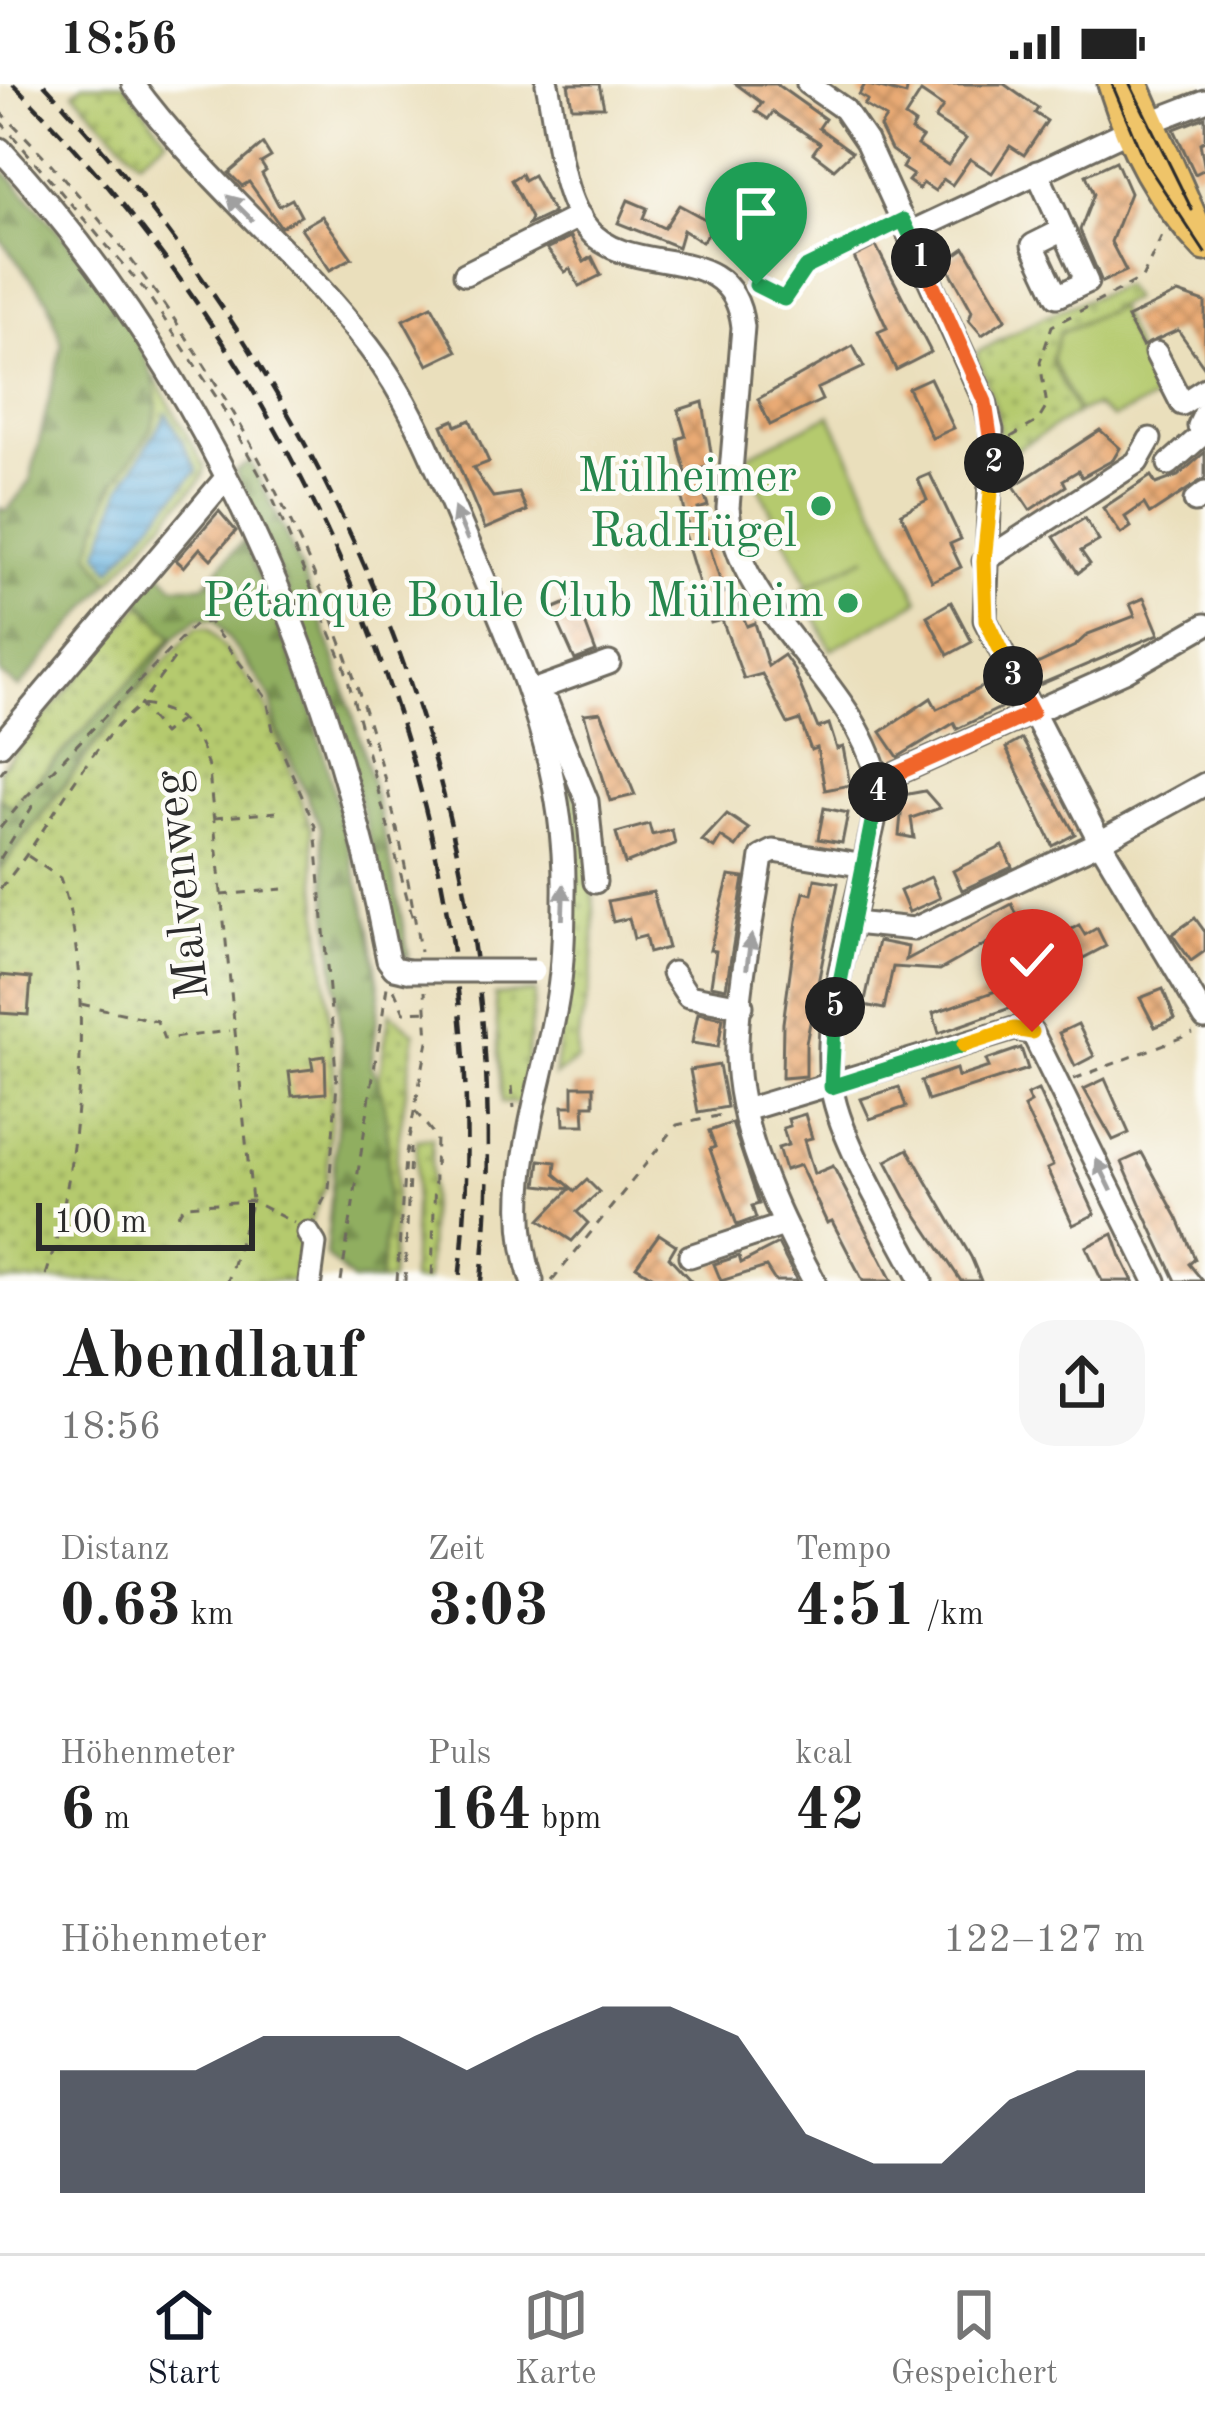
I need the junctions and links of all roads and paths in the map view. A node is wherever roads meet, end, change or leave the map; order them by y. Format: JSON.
{"nodes":[{"id":1,"x":133,"y":84,"type":"edge"},
{"id":2,"x":548,"y":84,"type":"edge"},
{"id":3,"x":808,"y":84,"type":"edge"},
{"id":4,"x":1112,"y":84,"type":"edge"},
{"id":5,"x":1134,"y":84,"type":"edge"},
{"id":6,"x":1205,"y":101,"type":"edge"},
{"id":7,"x":0,"y":110,"type":"edge"},
{"id":8,"x":1139,"y":126,"type":"junction"},
{"id":9,"x":0,"y":149,"type":"edge"},
{"id":10,"x":1036,"y":172,"type":"junction"},
{"id":11,"x":1173,"y":214,"type":"junction"},
{"id":12,"x":580,"y":216,"type":"junction"},
{"id":13,"x":906,"y":226,"type":"junction"},
{"id":14,"x":1064,"y":230,"type":"dead end"},
{"id":15,"x":1205,"y":246,"type":"edge"},
{"id":16,"x":465,"y":274,"type":"dead end"},
{"id":17,"x":756,"y":285,"type":"dead end"},
{"id":18,"x":1156,"y":353,"type":"dead end"},
{"id":19,"x":1205,"y":389,"type":"edge"},
{"id":20,"x":1205,"y":413,"type":"edge"},
{"id":21,"x":1205,"y":434,"type":"edge"},
{"id":22,"x":1150,"y":439,"type":"dead end"},
{"id":23,"x":994,"y":447,"type":"junction"},
{"id":24,"x":1169,"y":464,"type":"dead end"},
{"id":25,"x":226,"y":478,"type":"junction"},
{"id":26,"x":984,"y":561,"type":"junction"},
{"id":27,"x":1205,"y":625,"type":"edge"},
{"id":28,"x":174,"y":659,"type":"dead end"},
{"id":29,"x":609,"y":663,"type":"dead end"},
{"id":30,"x":536,"y":690,"type":"junction"},
{"id":31,"x":140,"y":705,"type":"junction"},
{"id":32,"x":1032,"y":713,"type":"junction"},
{"id":33,"x":181,"y":718,"type":"junction"},
{"id":34,"x":5,"y":753,"type":"edge"},
{"id":35,"x":0,"y":774,"type":"edge"},
{"id":36,"x":878,"y":782,"type":"junction"},
{"id":37,"x":1205,"y":784,"type":"edge"},
{"id":38,"x":25,"y":798,"type":"junction"},
{"id":39,"x":276,"y":812,"type":"dead end"},
{"id":40,"x":212,"y":818,"type":"junction"},
{"id":41,"x":0,"y":828,"type":"edge"},
{"id":42,"x":1100,"y":842,"type":"junction"},
{"id":43,"x":28,"y":856,"type":"junction"},
{"id":44,"x":0,"y":859,"type":"edge"},
{"id":45,"x":865,"y":866,"type":"junction"},
{"id":46,"x":596,"y":882,"type":"dead end"},
{"id":47,"x":0,"y":889,"type":"edge"},
{"id":48,"x":283,"y":889,"type":"dead end"},
{"id":49,"x":219,"y":895,"type":"junction"},
{"id":50,"x":853,"y":923,"type":"junction"},
{"id":51,"x":558,"y":971,"type":"junction"},
{"id":52,"x":673,"y":973,"type":"dead end"},
{"id":53,"x":406,"y":975,"type":"junction"},
{"id":54,"x":81,"y":1004,"type":"junction"},
{"id":55,"x":742,"y":1006,"type":"junction"},
{"id":56,"x":428,"y":1011,"type":"junction"},
{"id":57,"x":1205,"y":1018,"type":"edge"},
{"id":58,"x":1205,"y":1028,"type":"edge"},
{"id":59,"x":231,"y":1030,"type":"junction"},
{"id":60,"x":1061,"y":1084,"type":"junction"},
{"id":61,"x":831,"y":1087,"type":"junction"},
{"id":62,"x":746,"y":1110,"type":"junction"},
{"id":63,"x":416,"y":1111,"type":"junction"},
{"id":64,"x":410,"y":1147,"type":"junction"},
{"id":65,"x":252,"y":1201,"type":"junction"},
{"id":66,"x":178,"y":1215,"type":"dead end"},
{"id":67,"x":784,"y":1225,"type":"junction"},
{"id":68,"x":308,"y":1233,"type":"junction"},
{"id":69,"x":690,"y":1256,"type":"dead end"},
{"id":70,"x":44,"y":1281,"type":"edge"},
{"id":71,"x":228,"y":1281,"type":"edge"},
{"id":72,"x":310,"y":1281,"type":"edge"},
{"id":73,"x":341,"y":1281,"type":"edge"},
{"id":74,"x":397,"y":1281,"type":"edge"},
{"id":75,"x":405,"y":1281,"type":"edge"},
{"id":76,"x":432,"y":1281,"type":"edge"},
{"id":77,"x":532,"y":1281,"type":"edge"},
{"id":78,"x":552,"y":1281,"type":"edge"},
{"id":79,"x":814,"y":1281,"type":"edge"},
{"id":80,"x":921,"y":1281,"type":"edge"},
{"id":81,"x":1155,"y":1281,"type":"edge"}],
"edges":[{"from":30,"to":1,"type":"street","one_way":true},
{"from":2,"to":12,"type":"street"},
{"from":3,"to":13,"type":"street"},
{"from":4,"to":8,"type":"main road"},
{"from":5,"to":8,"type":"main road"},
{"from":6,"to":8,"type":"street"},
{"from":7,"to":53,"type":"path"},
{"from":8,"to":10,"type":"street"},
{"from":8,"to":11,"type":"main road"},
{"from":8,"to":15,"type":"main road"},
{"from":9,"to":25,"type":"street"},
{"from":10,"to":13,"type":"street"},
{"from":10,"to":14,"type":"street"},
{"from":11,"to":15,"type":"main road"},
{"from":11,"to":23,"type":"path"},
{"from":12,"to":16,"type":"street"},
{"from":12,"to":36,"type":"street"},
{"from":13,"to":17,"type":"path"},
{"from":13,"to":23,"type":"street"},
{"from":18,"to":19,"type":"street"},
{"from":20,"to":21,"type":"street"},
{"from":21,"to":24,"type":"street"},
{"from":22,"to":26,"type":"street"},
{"from":23,"to":26,"type":"street"},
{"from":25,"to":34,"type":"street"},
{"from":25,"to":53,"type":"street"},
{"from":26,"to":32,"type":"street"},
{"from":27,"to":32,"type":"street"},
{"from":28,"to":31,"type":"path"},
{"from":29,"to":30,"type":"street"},
{"from":30,"to":46,"type":"street"},
{"from":51,"to":30,"type":"street","one_way":true},
{"from":31,"to":33,"type":"path","name":"Malvenweg"},
{"from":31,"to":33,"type":"path"},
{"from":31,"to":43,"type":"path","name":"Malvenweg"},
{"from":32,"to":36,"type":"street"},
{"from":32,"to":42,"type":"street"},
{"from":33,"to":40,"type":"path","name":"Malvenweg"},
{"from":34,"to":35,"type":"path"},
{"from":36,"to":45,"type":"street"},
{"from":37,"to":42,"type":"street"},
{"from":38,"to":41,"type":"path"},
{"from":38,"to":44,"type":"path"},
{"from":38,"to":68,"type":"path"},
{"from":39,"to":40,"type":"path"},
{"from":40,"to":49,"type":"path","name":"Malvenweg"},
{"from":42,"to":50,"type":"street"},
{"from":42,"to":57,"type":"street"},
{"from":43,"to":47,"type":"path","name":"Malvenweg"},
{"from":43,"to":54,"type":"path"},
{"from":45,"to":50,"type":"street"},
{"from":55,"to":45,"type":"street","one_way":true},
{"from":48,"to":49,"type":"path"},
{"from":49,"to":59,"type":"path","name":"Malvenweg"},
{"from":50,"to":61,"type":"street"},
{"from":51,"to":53,"type":"street","bridge":true},
{"from":51,"to":77,"type":"street"},
{"from":52,"to":55,"type":"street"},
{"from":53,"to":56,"type":"path"},
{"from":53,"to":56,"type":"path"},
{"from":53,"to":73,"type":"path"},
{"from":54,"to":59,"type":"path"},
{"from":54,"to":70,"type":"path"},
{"from":55,"to":62,"type":"street"},
{"from":56,"to":63,"type":"path"},
{"from":58,"to":60,"type":"path"},
{"from":59,"to":65,"type":"path","name":"Malvenweg"},
{"from":60,"to":61,"type":"street"},
{"from":81,"to":60,"type":"street","one_way":true},
{"from":61,"to":62,"type":"street"},
{"from":61,"to":80,"type":"street"},
{"from":62,"to":67,"type":"street"},
{"from":62,"to":78,"type":"path"},
{"from":63,"to":64,"type":"path"},
{"from":63,"to":76,"type":"path"},
{"from":64,"to":74,"type":"path"},
{"from":64,"to":75,"type":"path"},
{"from":65,"to":66,"type":"path"},
{"from":65,"to":68,"type":"path"},
{"from":65,"to":71,"type":"path","name":"Malvenweg"},
{"from":67,"to":69,"type":"street"},
{"from":67,"to":79,"type":"street"},
{"from":68,"to":72,"type":"street"}]}
